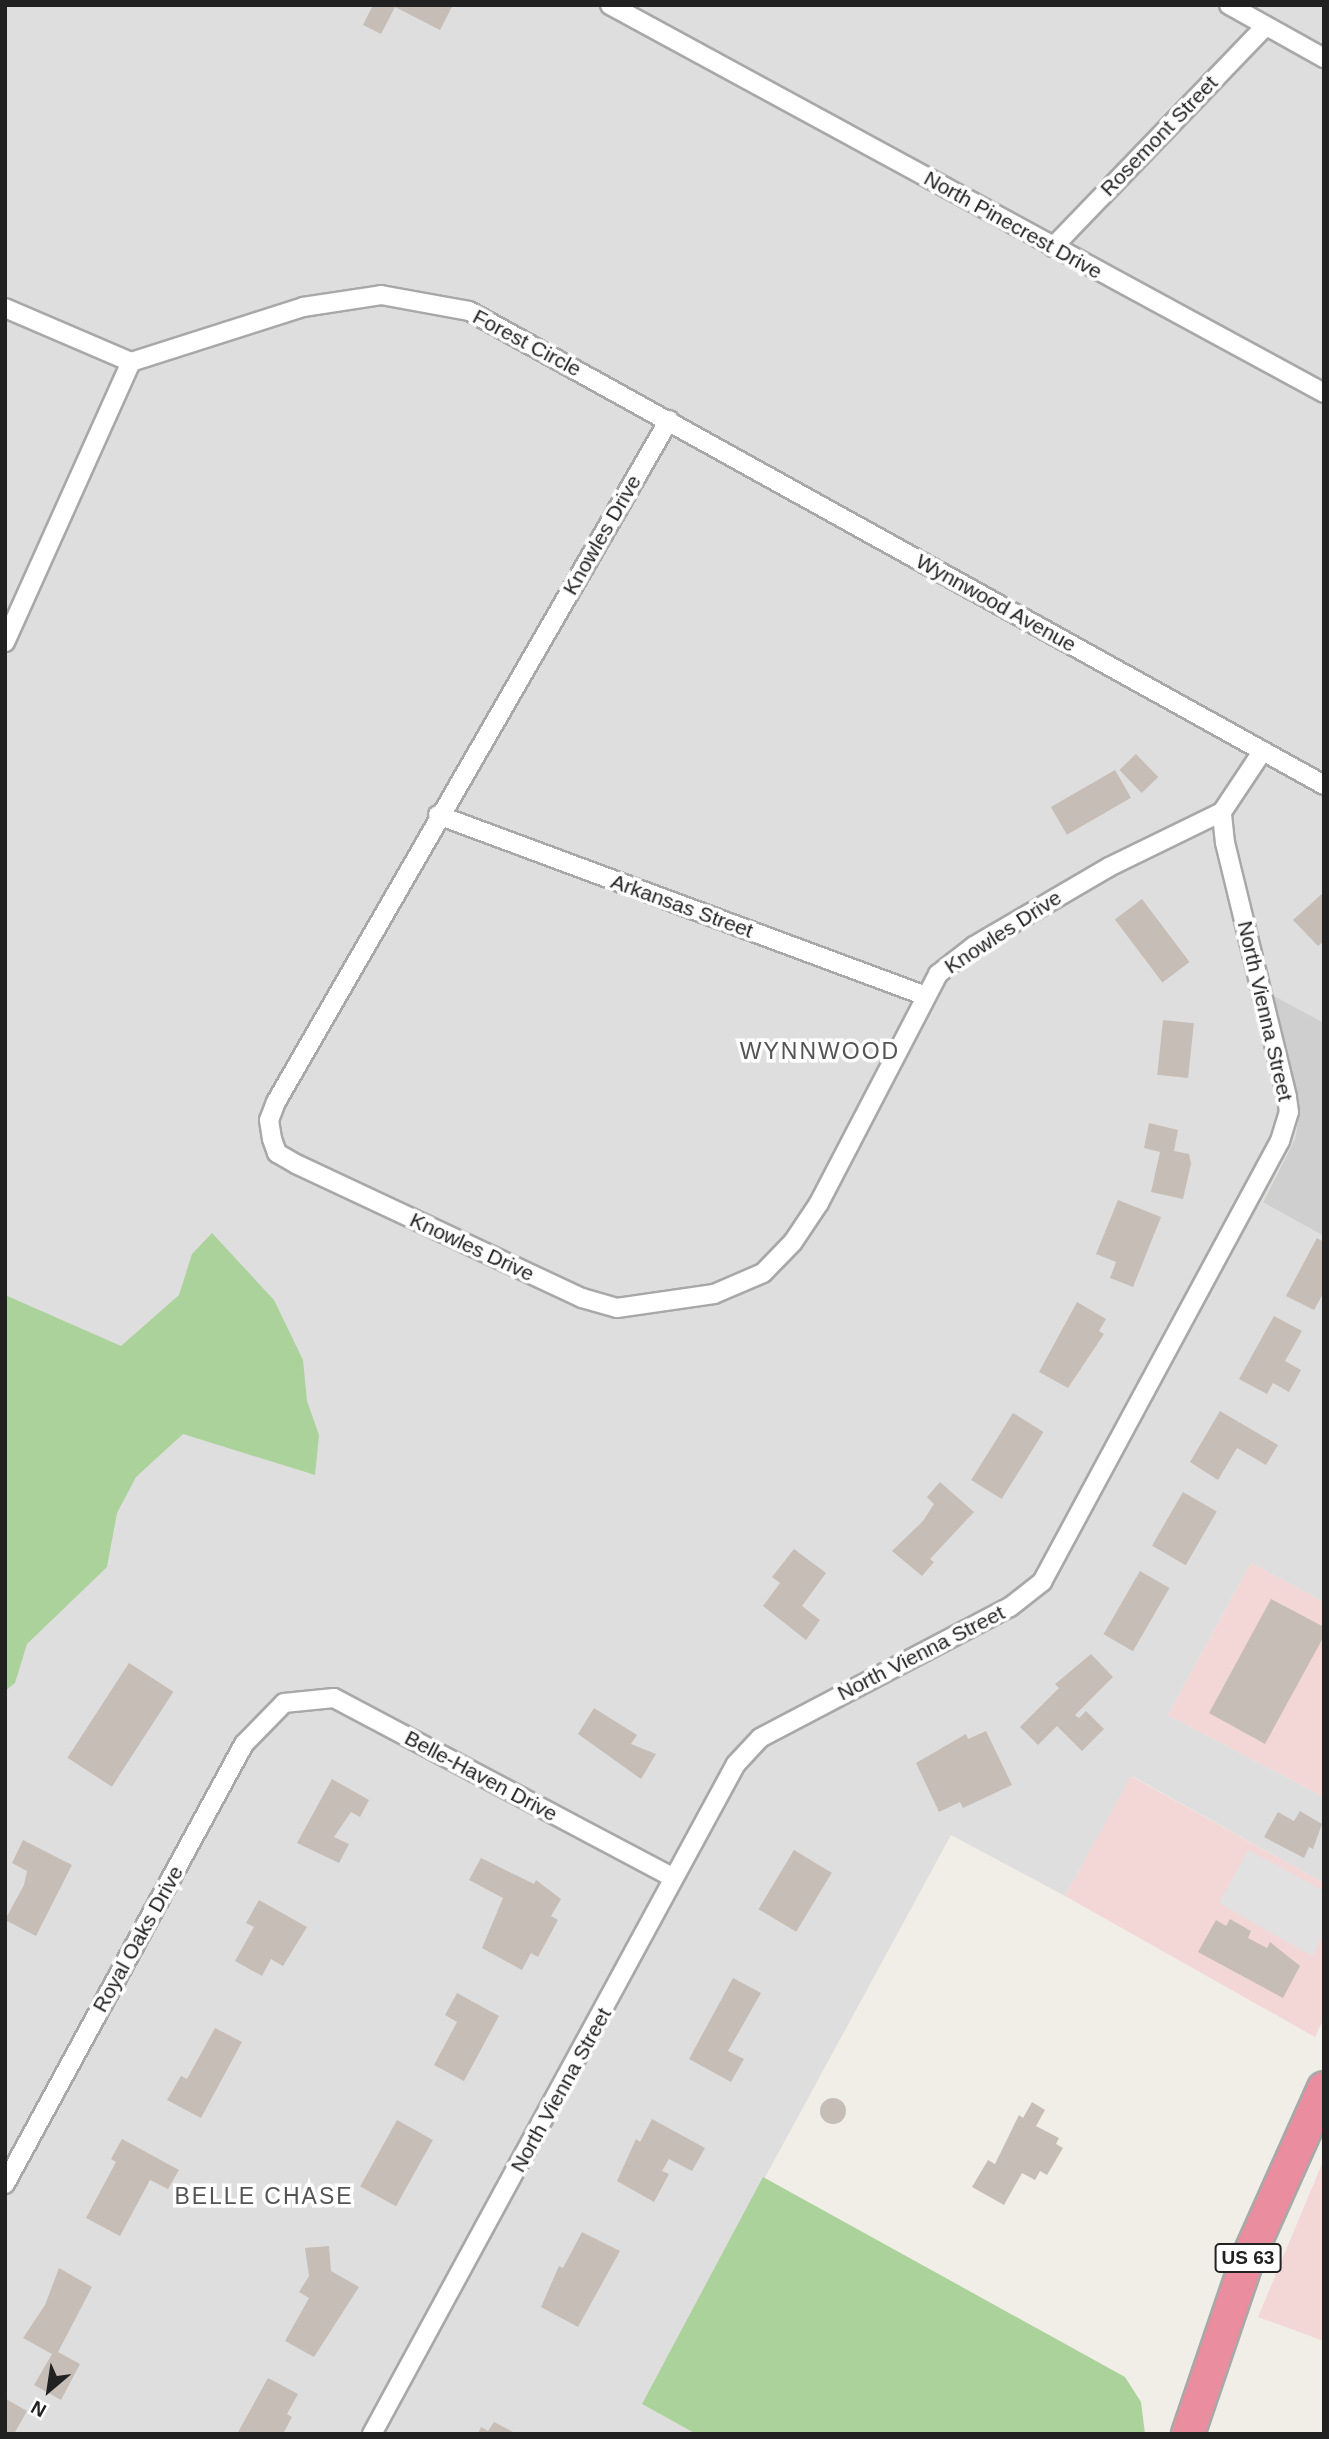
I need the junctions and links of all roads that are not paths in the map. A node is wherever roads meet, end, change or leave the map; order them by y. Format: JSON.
{"nodes":[{"id":1,"x":611,"y":5,"type":"edge"},
{"id":2,"x":1229,"y":5,"type":"edge"},
{"id":3,"x":1266,"y":26,"type":"junction"},
{"id":4,"x":1324,"y":58,"type":"edge"},
{"id":5,"x":1053,"y":247,"type":"junction"},
{"id":6,"x":5,"y":308,"type":"edge"},
{"id":7,"x":131,"y":362,"type":"junction"},
{"id":8,"x":1324,"y":393,"type":"edge"},
{"id":9,"x":669,"y":420,"type":"junction"},
{"id":10,"x":5,"y":642,"type":"edge"},
{"id":11,"x":1262,"y":751,"type":"junction"},
{"id":12,"x":1324,"y":785,"type":"edge"},
{"id":13,"x":1222,"y":812,"type":"junction"},
{"id":14,"x":438,"y":815,"type":"junction"},
{"id":15,"x":926,"y":996,"type":"junction"},
{"id":16,"x":284,"y":1703,"type":"joint"},
{"id":17,"x":672,"y":1877,"type":"junction"},
{"id":18,"x":1324,"y":2088,"type":"edge"},
{"id":19,"x":5,"y":2184,"type":"edge"},
{"id":20,"x":372,"y":2434,"type":"edge"},
{"id":21,"x":1188,"y":2434,"type":"edge"}],
"edges":[{"from":1,"to":5,"type":"street","name":"North Pinecrest Drive"},
{"from":2,"to":3,"type":"street"},
{"from":3,"to":4,"type":"street"},
{"from":3,"to":5,"type":"street","name":"Rosemont Street"},
{"from":5,"to":8,"type":"street","name":"North Pinecrest Drive"},
{"from":6,"to":7,"type":"street"},
{"from":7,"to":9,"type":"street","name":"Forest Circle"},
{"from":7,"to":10,"type":"street"},
{"from":9,"to":11,"type":"street","name":"Wynnwood Avenue"},
{"from":9,"to":14,"type":"street","name":"Knowles Drive"},
{"from":11,"to":12,"type":"street","name":"Wynnwood Avenue"},
{"from":11,"to":13,"type":"street"},
{"from":13,"to":15,"type":"street","name":"Knowles Drive"},
{"from":13,"to":17,"type":"street","name":"North Vienna Street"},
{"from":14,"to":15,"type":"street","name":"Arkansas Street"},
{"from":14,"to":15,"type":"street","name":"Knowles Drive"},
{"from":16,"to":17,"type":"street","name":"Belle-Haven Drive"},
{"from":16,"to":19,"type":"street","name":"Royal Oaks Drive"},
{"from":17,"to":20,"type":"street","name":"North Vienna Street"},
{"from":18,"to":21,"type":"highway","number":"US 63"}]}
